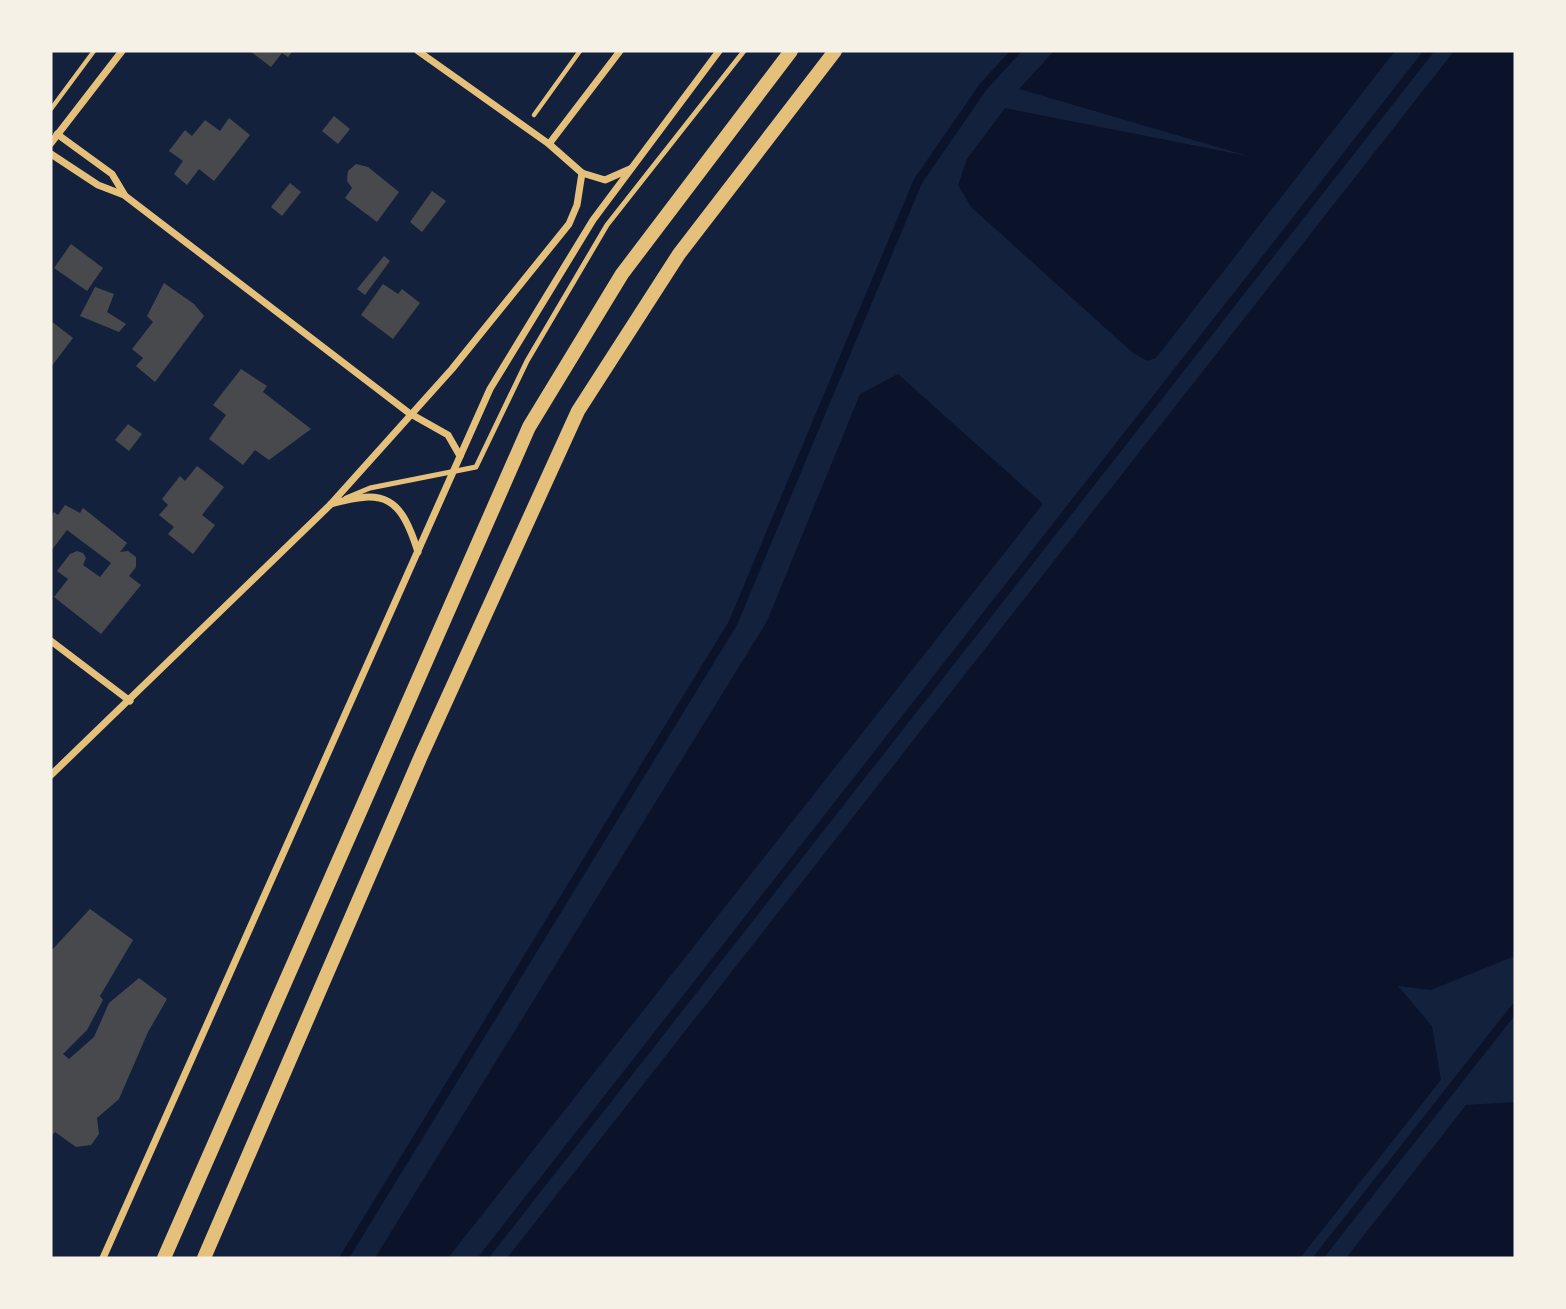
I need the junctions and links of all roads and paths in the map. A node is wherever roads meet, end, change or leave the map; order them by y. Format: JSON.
{"nodes":[{"id":1,"x":94,"y":51,"type":"edge"},
{"id":2,"x":122,"y":51,"type":"edge"},
{"id":3,"x":418,"y":51,"type":"edge"},
{"id":4,"x":580,"y":51,"type":"edge"},
{"id":5,"x":620,"y":51,"type":"edge"},
{"id":6,"x":719,"y":51,"type":"edge"},
{"id":7,"x":744,"y":51,"type":"edge"},
{"id":8,"x":790,"y":51,"type":"edge"},
{"id":9,"x":835,"y":51,"type":"edge"},
{"id":10,"x":51,"y":109,"type":"edge"},
{"id":11,"x":525,"y":127,"type":"junction"},
{"id":12,"x":57,"y":134,"type":"junction"},
{"id":13,"x":51,"y":143,"type":"edge"},
{"id":14,"x":549,"y":144,"type":"junction"},
{"id":15,"x":51,"y":154,"type":"edge"},
{"id":16,"x":631,"y":168,"type":"junction"},
{"id":17,"x":582,"y":173,"type":"junction"},
{"id":18,"x":124,"y":195,"type":"junction"},
{"id":19,"x":409,"y":413,"type":"junction"},
{"id":20,"x":460,"y":456,"type":"junction"},
{"id":21,"x":454,"y":472,"type":"junction"},
{"id":22,"x":330,"y":505,"type":"junction"},
{"id":23,"x":418,"y":552,"type":"junction"},
{"id":24,"x":51,"y":641,"type":"edge"},
{"id":25,"x":130,"y":701,"type":"junction"},
{"id":26,"x":51,"y":775,"type":"edge"},
{"id":27,"x":103,"y":1258,"type":"edge"},
{"id":28,"x":164,"y":1258,"type":"edge"},
{"id":29,"x":204,"y":1258,"type":"edge"}],
"edges":[{"from":1,"to":10,"type":"path"},
{"from":2,"to":12,"type":"street"},
{"from":3,"to":11,"type":"street"},
{"from":4,"to":11,"type":"path"},
{"from":5,"to":14,"type":"street"},
{"from":6,"to":16,"type":"street"},
{"from":7,"to":21,"type":"lane"},
{"from":8,"to":28,"type":"main road"},
{"from":9,"to":29,"type":"main road"},
{"from":11,"to":14,"type":"street"},
{"from":12,"to":13,"type":"street"},
{"from":12,"to":18,"type":"street"},
{"from":14,"to":17,"type":"street"},
{"from":15,"to":18,"type":"street"},
{"from":16,"to":17,"type":"street"},
{"from":16,"to":20,"type":"street"},
{"from":17,"to":19,"type":"street"},
{"from":18,"to":19,"type":"street"},
{"from":19,"to":20,"type":"street"},
{"from":19,"to":22,"type":"street"},
{"from":20,"to":21,"type":"street"},
{"from":21,"to":22,"type":"lane"},
{"from":21,"to":23,"type":"street"},
{"from":22,"to":23,"type":"street"},
{"from":22,"to":25,"type":"street"},
{"from":23,"to":27,"type":"street"},
{"from":24,"to":25,"type":"street"},
{"from":25,"to":26,"type":"street"}]}
